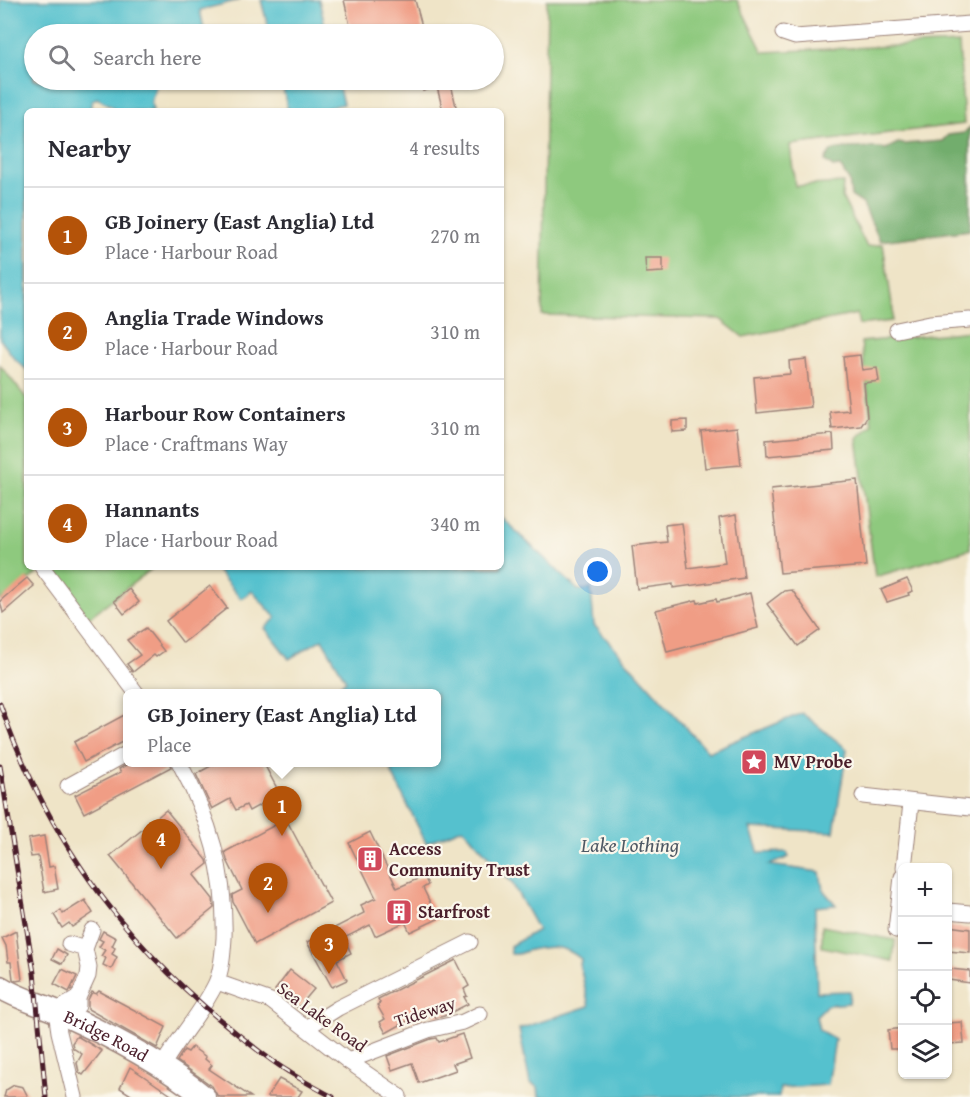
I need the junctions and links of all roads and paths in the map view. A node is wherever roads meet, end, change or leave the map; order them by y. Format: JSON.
{"nodes":[{"id":1,"x":970,"y":24,"type":"edge"},
{"id":2,"x":783,"y":33,"type":"dead end"},
{"id":3,"x":970,"y":320,"type":"edge"},
{"id":4,"x":897,"y":330,"type":"dead end"},
{"id":5,"x":44,"y":570,"type":"edge"},
{"id":6,"x":134,"y":689,"type":"edge"},
{"id":7,"x":123,"y":756,"type":"edge"},
{"id":8,"x":181,"y":767,"type":"edge"},
{"id":9,"x":68,"y":786,"type":"dead end"},
{"id":10,"x":863,"y":796,"type":"dead end"},
{"id":11,"x":911,"y":803,"type":"junction"},
{"id":12,"x":970,"y":808,"type":"edge"},
{"id":13,"x":904,"y":863,"type":"edge"},
{"id":14,"x":952,"y":911,"type":"edge"},
{"id":15,"x":970,"y":913,"type":"edge"},
{"id":16,"x":899,"y":917,"type":"edge"},
{"id":17,"x":92,"y":930,"type":"dead end"},
{"id":18,"x":896,"y":930,"type":"dead end"},
{"id":19,"x":470,"y":942,"type":"dead end"},
{"id":20,"x":69,"y":944,"type":"dead end"},
{"id":21,"x":86,"y":949,"type":"junction"},
{"id":22,"x":217,"y":982,"type":"junction"},
{"id":23,"x":0,"y":987,"type":"edge"},
{"id":24,"x":78,"y":998,"type":"junction"},
{"id":25,"x":480,"y":1014,"type":"dead end"},
{"id":26,"x":57,"y":1021,"type":"junction"},
{"id":27,"x":85,"y":1025,"type":"junction"},
{"id":28,"x":308,"y":1027,"type":"junction"},
{"id":29,"x":348,"y":1060,"type":"junction"},
{"id":30,"x":161,"y":1068,"type":"junction"},
{"id":31,"x":201,"y":1096,"type":"edge"},
{"id":32,"x":399,"y":1096,"type":"edge"},
{"id":33,"x":75,"y":1097,"type":"edge"}],
"edges":[{"from":1,"to":2,"type":"street"},
{"from":3,"to":4,"type":"street"},
{"from":5,"to":6,"type":"street"},
{"from":7,"to":9,"type":"street"},
{"from":8,"to":22,"type":"street"},
{"from":10,"to":11,"type":"street"},
{"from":11,"to":12,"type":"street"},
{"from":11,"to":13,"type":"street"},
{"from":14,"to":15,"type":"street"},
{"from":16,"to":18,"type":"street"},
{"from":17,"to":21,"type":"street"},
{"from":19,"to":28,"type":"street"},
{"from":20,"to":21,"type":"street"},
{"from":21,"to":24,"type":"street"},
{"from":22,"to":28,"type":"street","name":"Sea Lake Road"},
{"from":22,"to":30,"type":"street"},
{"from":23,"to":26,"type":"highway","name":"Bridge Road"},
{"from":24,"to":26,"type":"street"},
{"from":24,"to":27,"type":"street"},
{"from":25,"to":29,"type":"street","name":"Tideway"},
{"from":26,"to":27,"type":"highway","name":"Bridge Road"},
{"from":26,"to":33,"type":"street"},
{"from":27,"to":30,"type":"highway","name":"Bridge Road"},
{"from":28,"to":29,"type":"street","name":"Sea Lake Road"},
{"from":29,"to":32,"type":"street","name":"Sea Lake Road"},
{"from":30,"to":31,"type":"highway","name":"Bridge Road"}]}
